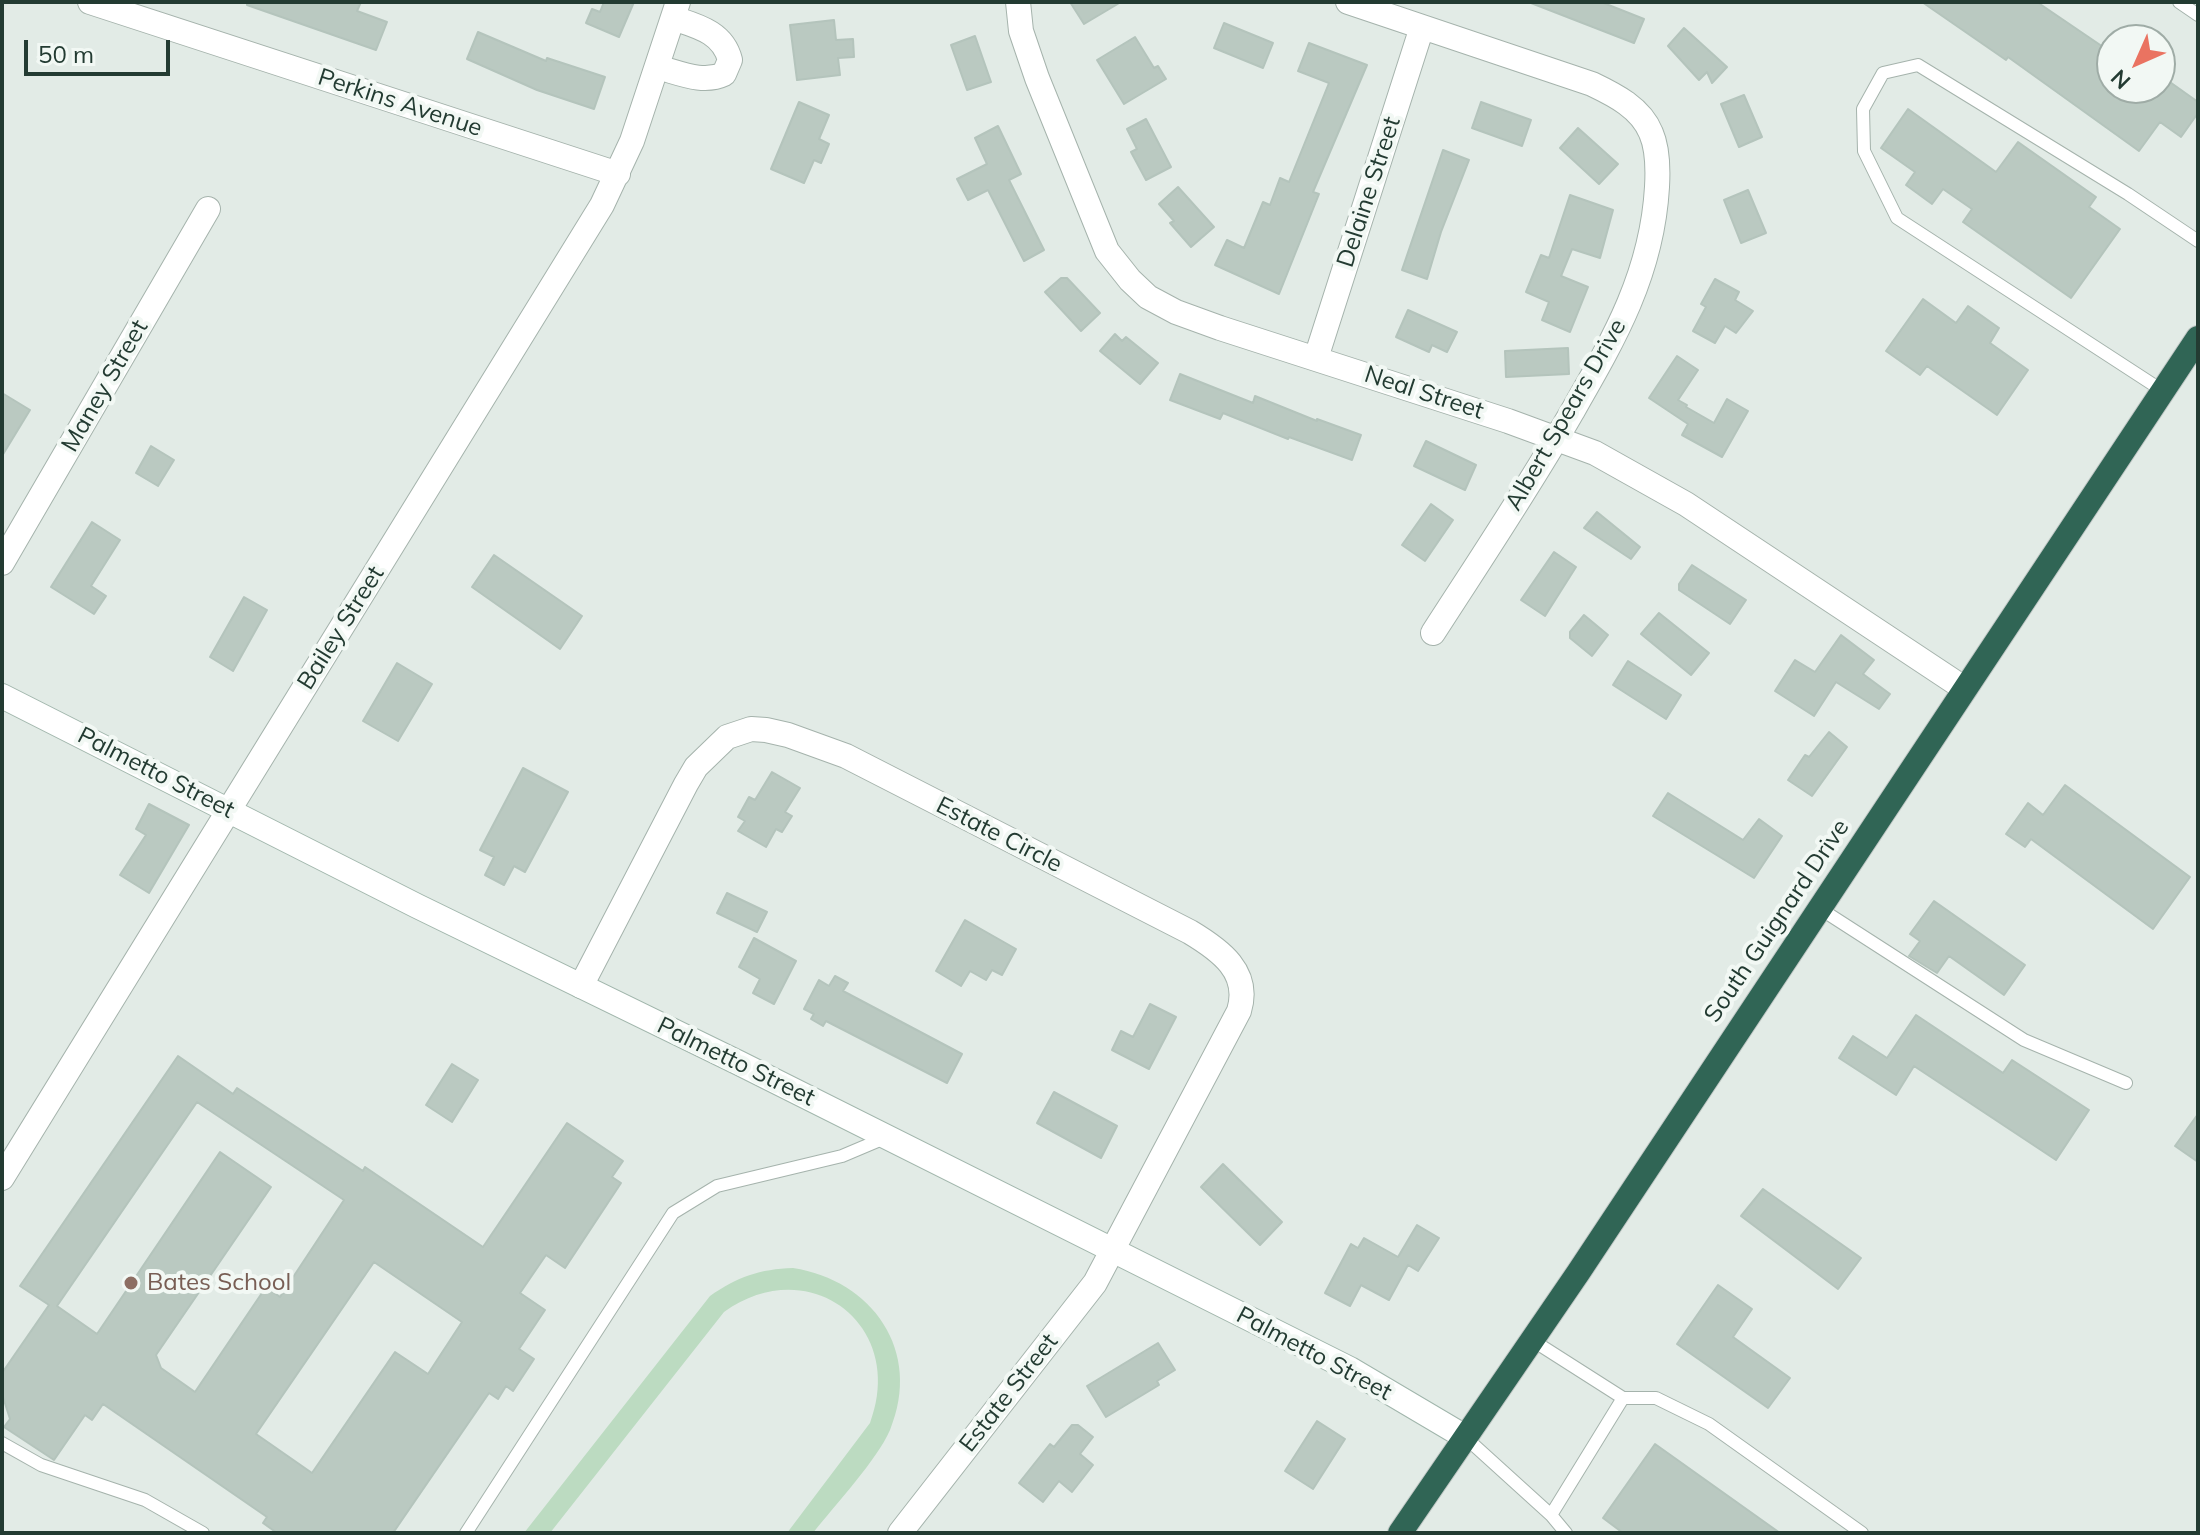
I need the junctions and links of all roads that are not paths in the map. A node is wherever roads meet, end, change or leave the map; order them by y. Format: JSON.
{"nodes":[{"id":1,"x":90,"y":2,"type":"edge"},
{"id":2,"x":1018,"y":2,"type":"edge"},
{"id":3,"x":1348,"y":2,"type":"edge"},
{"id":4,"x":2179,"y":2,"type":"edge"},
{"id":5,"x":676,"y":10,"type":"edge"},
{"id":6,"x":2198,"y":15,"type":"edge"},
{"id":7,"x":1422,"y":27,"type":"junction"},
{"id":8,"x":657,"y":67,"type":"junction"},
{"id":9,"x":618,"y":174,"type":"junction"},
{"id":10,"x":208,"y":209,"type":"dead end"},
{"id":11,"x":2198,"y":241,"type":"edge"},
{"id":12,"x":2198,"y":338,"type":"edge"},
{"id":13,"x":1316,"y":358,"type":"junction"},
{"id":14,"x":2163,"y":391,"type":"junction"},
{"id":15,"x":1557,"y":440,"type":"junction"},
{"id":16,"x":2,"y":563,"type":"edge"},
{"id":17,"x":1433,"y":633,"type":"dead end"},
{"id":18,"x":1965,"y":689,"type":"junction"},
{"id":19,"x":2,"y":696,"type":"edge"},
{"id":20,"x":230,"y":810,"type":"junction"},
{"id":21,"x":1819,"y":908,"type":"junction"},
{"id":22,"x":581,"y":986,"type":"junction"},
{"id":23,"x":2126,"y":1083,"type":"dead end"},
{"id":24,"x":887,"y":1137,"type":"junction"},
{"id":25,"x":2,"y":1178,"type":"edge"},
{"id":26,"x":1113,"y":1250,"type":"junction"},
{"id":27,"x":1532,"y":1340,"type":"junction"},
{"id":28,"x":1623,"y":1398,"type":"junction"},
{"id":29,"x":1465,"y":1437,"type":"junction"},
{"id":30,"x":2,"y":1443,"type":"edge"},
{"id":31,"x":1551,"y":1515,"type":"junction"},
{"id":32,"x":203,"y":1533,"type":"edge"},
{"id":33,"x":466,"y":1533,"type":"edge"},
{"id":34,"x":900,"y":1533,"type":"edge"},
{"id":35,"x":1400,"y":1533,"type":"edge"},
{"id":36,"x":1566,"y":1533,"type":"edge"},
{"id":37,"x":1862,"y":1533,"type":"edge"}],
"edges":[{"from":1,"to":9,"type":"street","name":"Perkins Avenue"},
{"from":2,"to":13,"type":"street","name":"Neal Street"},
{"from":3,"to":7,"type":"street","name":"Albert Spears Drive"},
{"from":4,"to":6,"type":"lane"},
{"from":5,"to":8,"type":"street","name":"Bailey Street"},
{"from":5,"to":8,"type":"street","name":"Bailey Street"},
{"from":7,"to":13,"type":"street","name":"Delaine Street"},
{"from":7,"to":15,"type":"street","name":"Albert Spears Drive"},
{"from":8,"to":9,"type":"street","name":"Bailey Street"},
{"from":9,"to":20,"type":"street","name":"Bailey Street"},
{"from":10,"to":16,"type":"street","name":"Maney Street"},
{"from":11,"to":14,"type":"lane"},
{"from":12,"to":14,"type":"highway","name":"South Guignard Drive"},
{"from":13,"to":15,"type":"street","name":"Neal Street"},
{"from":14,"to":18,"type":"highway","name":"South Guignard Drive"},
{"from":15,"to":17,"type":"street","name":"Albert Spears Drive"},
{"from":15,"to":18,"type":"street","name":"Neal Street"},
{"from":18,"to":21,"type":"highway","name":"South Guignard Drive"},
{"from":19,"to":20,"type":"street","name":"Palmetto Street"},
{"from":20,"to":22,"type":"street","name":"Palmetto Street"},
{"from":20,"to":25,"type":"street","name":"Bailey Street"},
{"from":21,"to":23,"type":"lane"},
{"from":21,"to":27,"type":"highway","name":"South Guignard Drive"},
{"from":22,"to":24,"type":"street","name":"Palmetto Street"},
{"from":22,"to":26,"type":"street","name":"Estate Circle"},
{"from":24,"to":26,"type":"street","name":"Palmetto Street"},
{"from":24,"to":33,"type":"lane"},
{"from":26,"to":29,"type":"street","name":"Palmetto Street"},
{"from":26,"to":34,"type":"street","name":"Estate Street"},
{"from":27,"to":28,"type":"lane"},
{"from":27,"to":29,"type":"highway","name":"South Guignard Drive"},
{"from":28,"to":31,"type":"lane"},
{"from":28,"to":37,"type":"lane"},
{"from":29,"to":31,"type":"lane"},
{"from":29,"to":35,"type":"highway","name":"South Guignard Drive"},
{"from":30,"to":32,"type":"lane"},
{"from":31,"to":36,"type":"lane"}]}
